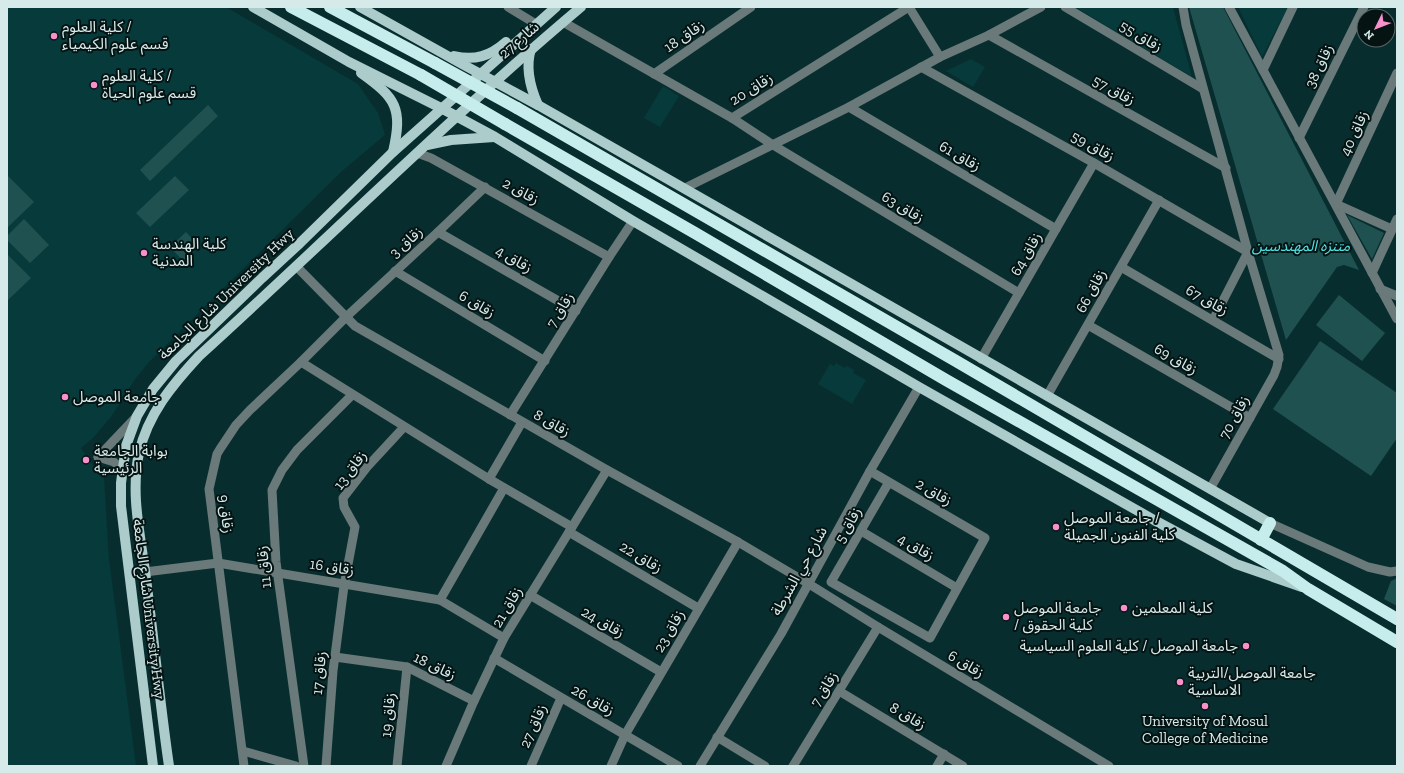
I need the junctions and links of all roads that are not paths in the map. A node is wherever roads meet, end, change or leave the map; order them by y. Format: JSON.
{"nodes":[{"id":1,"x":253,"y":7,"type":"edge"},
{"id":2,"x":291,"y":7,"type":"edge"},
{"id":3,"x":330,"y":7,"type":"edge"},
{"id":4,"x":360,"y":7,"type":"edge"},
{"id":5,"x":508,"y":7,"type":"edge"},
{"id":6,"x":556,"y":7,"type":"edge"},
{"id":7,"x":581,"y":7,"type":"edge"},
{"id":8,"x":751,"y":7,"type":"edge"},
{"id":9,"x":909,"y":7,"type":"edge"},
{"id":10,"x":1041,"y":7,"type":"edge"},
{"id":11,"x":1065,"y":7,"type":"edge"},
{"id":12,"x":1182,"y":7,"type":"edge"},
{"id":13,"x":1230,"y":7,"type":"edge"},
{"id":14,"x":1293,"y":7,"type":"edge"},
{"id":15,"x":1364,"y":7,"type":"edge"},
{"id":16,"x":563,"y":22,"type":"junction"},
{"id":17,"x":536,"y":24,"type":"junction"},
{"id":18,"x":989,"y":35,"type":"junction"},
{"id":19,"x":531,"y":49,"type":"junction"},
{"id":20,"x":444,"y":54,"type":"junction"},
{"id":21,"x":940,"y":57,"type":"junction"},
{"id":22,"x":349,"y":62,"type":"junction"},
{"id":23,"x":921,"y":67,"type":"junction"},
{"id":24,"x":1262,"y":70,"type":"junction"},
{"id":25,"x":480,"y":73,"type":"junction"},
{"id":26,"x":1397,"y":73,"type":"edge"},
{"id":27,"x":654,"y":74,"type":"junction"},
{"id":28,"x":495,"y":82,"type":"junction"},
{"id":29,"x":1204,"y":89,"type":"junction"},
{"id":30,"x":538,"y":105,"type":"junction"},
{"id":31,"x":849,"y":107,"type":"junction"},
{"id":32,"x":441,"y":108,"type":"junction"},
{"id":33,"x":456,"y":117,"type":"junction"},
{"id":34,"x":732,"y":118,"type":"junction"},
{"id":35,"x":495,"y":137,"type":"junction"},
{"id":36,"x":1299,"y":138,"type":"junction"},
{"id":37,"x":427,"y":145,"type":"junction"},
{"id":38,"x":773,"y":145,"type":"junction"},
{"id":39,"x":393,"y":152,"type":"junction"},
{"id":40,"x":417,"y":153,"type":"junction"},
{"id":41,"x":1094,"y":163,"type":"junction"},
{"id":42,"x":1226,"y":168,"type":"junction"},
{"id":43,"x":485,"y":187,"type":"junction"},
{"id":44,"x":685,"y":188,"type":"junction"},
{"id":45,"x":1159,"y":200,"type":"junction"},
{"id":46,"x":1336,"y":204,"type":"junction"},
{"id":47,"x":1397,"y":219,"type":"edge"},
{"id":48,"x":633,"y":221,"type":"junction"},
{"id":49,"x":1056,"y":228,"type":"junction"},
{"id":50,"x":1392,"y":229,"type":"junction"},
{"id":51,"x":438,"y":232,"type":"junction"},
{"id":52,"x":1248,"y":252,"type":"junction"},
{"id":53,"x":609,"y":257,"type":"junction"},
{"id":54,"x":296,"y":266,"type":"junction"},
{"id":55,"x":1121,"y":267,"type":"junction"},
{"id":56,"x":395,"y":271,"type":"junction"},
{"id":57,"x":1372,"y":273,"type":"junction"},
{"id":58,"x":1380,"y":289,"type":"junction"},
{"id":59,"x":1019,"y":293,"type":"junction"},
{"id":60,"x":1397,"y":296,"type":"edge"},
{"id":61,"x":576,"y":310,"type":"junction"},
{"id":62,"x":346,"y":317,"type":"junction"},
{"id":63,"x":1397,"y":319,"type":"edge"},
{"id":64,"x":1213,"y":320,"type":"junction"},
{"id":65,"x":1088,"y":325,"type":"junction"},
{"id":66,"x":981,"y":359,"type":"junction"},
{"id":67,"x":1279,"y":359,"type":"junction"},
{"id":68,"x":545,"y":361,"type":"junction"},
{"id":69,"x":301,"y":362,"type":"junction"},
{"id":70,"x":919,"y":387,"type":"junction"},
{"id":71,"x":352,"y":395,"type":"junction"},
{"id":72,"x":1047,"y":396,"type":"junction"},
{"id":73,"x":510,"y":415,"type":"junction"},
{"id":74,"x":137,"y":416,"type":"junction"},
{"id":75,"x":1250,"y":418,"type":"junction"},
{"id":76,"x":522,"y":422,"type":"junction"},
{"id":77,"x":404,"y":427,"type":"junction"},
{"id":78,"x":123,"y":470,"type":"junction"},
{"id":79,"x":607,"y":470,"type":"junction"},
{"id":80,"x":870,"y":472,"type":"junction"},
{"id":81,"x":489,"y":480,"type":"junction"},
{"id":82,"x":889,"y":482,"type":"junction"},
{"id":83,"x":504,"y":488,"type":"junction"},
{"id":84,"x":1210,"y":489,"type":"junction"},
{"id":85,"x":1270,"y":523,"type":"junction"},
{"id":86,"x":570,"y":530,"type":"junction"},
{"id":87,"x":861,"y":531,"type":"junction"},
{"id":88,"x":1261,"y":540,"type":"junction"},
{"id":89,"x":738,"y":542,"type":"junction"},
{"id":90,"x":218,"y":563,"type":"junction"},
{"id":91,"x":1397,"y":571,"type":"edge"},
{"id":92,"x":145,"y":572,"type":"junction"},
{"id":93,"x":277,"y":573,"type":"junction"},
{"id":94,"x":345,"y":583,"type":"junction"},
{"id":95,"x":809,"y":584,"type":"junction"},
{"id":96,"x":958,"y":588,"type":"junction"},
{"id":97,"x":1308,"y":589,"type":"junction"},
{"id":98,"x":530,"y":595,"type":"junction"},
{"id":99,"x":440,"y":600,"type":"junction"},
{"id":100,"x":698,"y":608,"type":"junction"},
{"id":101,"x":1396,"y":618,"type":"edge"},
{"id":102,"x":878,"y":627,"type":"junction"},
{"id":103,"x":504,"y":638,"type":"junction"},
{"id":104,"x":1395,"y":642,"type":"edge"},
{"id":105,"x":335,"y":657,"type":"junction"},
{"id":106,"x":494,"y":658,"type":"junction"},
{"id":107,"x":407,"y":667,"type":"junction"},
{"id":108,"x":661,"y":672,"type":"junction"},
{"id":109,"x":839,"y":691,"type":"junction"},
{"id":110,"x":561,"y":698,"type":"junction"},
{"id":111,"x":474,"y":701,"type":"junction"},
{"id":112,"x":625,"y":735,"type":"junction"},
{"id":113,"x":717,"y":737,"type":"junction"},
{"id":114,"x":243,"y":751,"type":"junction"},
{"id":115,"x":944,"y":754,"type":"junction"},
{"id":116,"x":169,"y":761,"type":"edge"},
{"id":117,"x":153,"y":762,"type":"edge"},
{"id":118,"x":1103,"y":764,"type":"edge"},
{"id":119,"x":244,"y":766,"type":"edge"},
{"id":120,"x":296,"y":766,"type":"edge"},
{"id":121,"x":304,"y":766,"type":"edge"},
{"id":122,"x":326,"y":766,"type":"edge"},
{"id":123,"x":397,"y":766,"type":"edge"},
{"id":124,"x":446,"y":766,"type":"edge"},
{"id":125,"x":531,"y":766,"type":"edge"},
{"id":126,"x":611,"y":766,"type":"edge"},
{"id":127,"x":678,"y":766,"type":"edge"},
{"id":128,"x":700,"y":766,"type":"edge"},
{"id":129,"x":765,"y":766,"type":"edge"},
{"id":130,"x":793,"y":766,"type":"edge"},
{"id":131,"x":937,"y":766,"type":"edge"},
{"id":132,"x":963,"y":766,"type":"edge"}],
"edges":[{"from":1,"to":22,"type":"main road"},
{"from":2,"to":97,"type":"highway","bridge":true},
{"from":3,"to":88,"type":"highway","bridge":true},
{"from":4,"to":20,"type":"main road"},
{"from":5,"to":17,"type":"street"},
{"from":6,"to":17,"type":"main road","name":"شارع 27"},
{"from":7,"to":16,"type":"main road","name":"شارع 27"},
{"from":8,"to":27,"type":"street","name":"زقاق 18"},
{"from":9,"to":21,"type":"street"},
{"from":9,"to":34,"type":"street","name":"زقاق 20"},
{"from":10,"to":18,"type":"street"},
{"from":11,"to":29,"type":"street","name":"زقاق 55"},
{"from":12,"to":29,"type":"street"},
{"from":13,"to":24,"type":"street"},
{"from":14,"to":24,"type":"street"},
{"from":15,"to":36,"type":"street","name":"زقاق 38"},
{"from":16,"to":19,"type":"main road","name":"شارع 27"},
{"from":16,"to":27,"type":"street","name":"زقاق 20"},
{"from":17,"to":20,"type":"main road"},
{"from":17,"to":25,"type":"main road","name":"شارع 27"},
{"from":18,"to":21,"type":"street"},
{"from":18,"to":42,"type":"street","name":"زقاق 57"},
{"from":19,"to":28,"type":"main road","name":"شارع 27"},
{"from":19,"to":30,"type":"main road"},
{"from":20,"to":25,"type":"main road"},
{"from":21,"to":23,"type":"street"},
{"from":22,"to":32,"type":"main road"},
{"from":22,"to":39,"type":"main road"},
{"from":23,"to":31,"type":"street"},
{"from":23,"to":41,"type":"street","name":"زقاق 59"},
{"from":24,"to":36,"type":"street"},
{"from":25,"to":28,"type":"main road"},
{"from":25,"to":32,"type":"main road","name":"شارع الجامعة University Hwy"},
{"from":26,"to":46,"type":"street","name":"زقاق 40"},
{"from":27,"to":34,"type":"street","name":"زقاق 20"},
{"from":28,"to":30,"type":"main road"},
{"from":28,"to":33,"type":"main road","name":"شارع الجامعة University Hwy"},
{"from":29,"to":42,"type":"street"},
{"from":30,"to":44,"type":"main road"},
{"from":31,"to":38,"type":"street"},
{"from":31,"to":49,"type":"street","name":"زقاق 61"},
{"from":32,"to":33,"type":"main road"},
{"from":32,"to":39,"type":"main road","name":"شارع الجامعة University Hwy"},
{"from":33,"to":35,"type":"main road"},
{"from":33,"to":37,"type":"main road","name":"شارع الجامعة University Hwy"},
{"from":34,"to":38,"type":"street","name":"زقاق 63"},
{"from":35,"to":37,"type":"main road"},
{"from":35,"to":48,"type":"main road"},
{"from":36,"to":46,"type":"street"},
{"from":37,"to":40,"type":"main road","name":"شارع الجامعة University Hwy"},
{"from":38,"to":44,"type":"street"},
{"from":38,"to":59,"type":"street","name":"زقاق 63"},
{"from":39,"to":74,"type":"main road","name":"شارع الجامعة University Hwy"},
{"from":40,"to":43,"type":"street","name":"زقاق 2"},
{"from":40,"to":54,"type":"main road","name":"شارع الجامعة University Hwy"},
{"from":41,"to":45,"type":"street","name":"زقاق 59"},
{"from":41,"to":49,"type":"street","name":"زقاق 64"},
{"from":42,"to":52,"type":"street"},
{"from":43,"to":51,"type":"street","name":"زقاق 3"},
{"from":43,"to":53,"type":"street","name":"زقاق 2"},
{"from":44,"to":66,"type":"main road"},
{"from":45,"to":52,"type":"street","name":"زقاق 59"},
{"from":45,"to":55,"type":"street","name":"زقاق 66"},
{"from":46,"to":50,"type":"street"},
{"from":46,"to":57,"type":"street"},
{"from":47,"to":50,"type":"street"},
{"from":48,"to":53,"type":"street","name":"زقاق 7"},
{"from":48,"to":70,"type":"main road"},
{"from":49,"to":59,"type":"street","name":"زقاق 64"},
{"from":50,"to":57,"type":"street"},
{"from":51,"to":56,"type":"street","name":"زقاق 3"},
{"from":51,"to":61,"type":"street","name":"زقاق 4"},
{"from":52,"to":64,"type":"street"},
{"from":52,"to":67,"type":"street"},
{"from":53,"to":61,"type":"street","name":"زقاق 7"},
{"from":54,"to":62,"type":"street","name":"زقاق 8"},
{"from":54,"to":92,"type":"main road","name":"شارع الجامعة University Hwy"},
{"from":55,"to":64,"type":"street","name":"زقاق 67"},
{"from":55,"to":65,"type":"street","name":"زقاق 66"},
{"from":56,"to":62,"type":"street","name":"زقاق 3"},
{"from":56,"to":68,"type":"street","name":"زقاق 6"},
{"from":57,"to":58,"type":"street"},
{"from":58,"to":60,"type":"street"},
{"from":58,"to":63,"type":"street"},
{"from":59,"to":66,"type":"street","name":"زقاق 64"},
{"from":61,"to":68,"type":"street","name":"زقاق 7"},
{"from":62,"to":69,"type":"street","name":"زقاق 9"},
{"from":62,"to":73,"type":"street","name":"زقاق 8"},
{"from":64,"to":67,"type":"street","name":"زقاق 67"},
{"from":65,"to":72,"type":"street","name":"زقاق 66"},
{"from":65,"to":75,"type":"street","name":"زقاق 69"},
{"from":66,"to":72,"type":"main road"},
{"from":67,"to":75,"type":"street","name":"زقاق 70"},
{"from":68,"to":73,"type":"street","name":"زقاق 7"},
{"from":69,"to":71,"type":"street","name":"زقاق 22"},
{"from":69,"to":90,"type":"street","name":"زقاق 9"},
{"from":70,"to":80,"type":"street","name":"شارع حي الشرطة"},
{"from":70,"to":97,"type":"main road"},
{"from":71,"to":77,"type":"street","name":"زقاق 22"},
{"from":71,"to":93,"type":"street","name":"زقاق 11"},
{"from":72,"to":84,"type":"main road"},
{"from":73,"to":76,"type":"street","name":"زقاق 8"},
{"from":74,"to":78,"type":"main road","name":"شارع الجامعة University Hwy"},
{"from":74,"to":78,"type":"street"},
{"from":75,"to":84,"type":"street","name":"زقاق 70"},
{"from":76,"to":79,"type":"street","name":"زقاق 8"},
{"from":76,"to":81,"type":"street"},
{"from":77,"to":81,"type":"street","name":"زقاق 22"},
{"from":77,"to":94,"type":"street","name":"زقاق 13"},
{"from":78,"to":117,"type":"main road","name":"شارع الجامعة University Hwy"},
{"from":79,"to":86,"type":"street","name":"زقاق 21"},
{"from":79,"to":89,"type":"street","name":"زقاق 8"},
{"from":80,"to":82,"type":"street","name":"زقاق 2"},
{"from":80,"to":95,"type":"street","name":"شارع حي الشرطة"},
{"from":81,"to":83,"type":"street","name":"زقاق 22"},
{"from":82,"to":87,"type":"street","name":"زقاق 5"},
{"from":82,"to":96,"type":"street","name":"زقاق 2"},
{"from":83,"to":86,"type":"street","name":"زقاق 22"},
{"from":83,"to":99,"type":"street"},
{"from":84,"to":85,"type":"main road"},
{"from":85,"to":88,"type":"highway"},
{"from":85,"to":91,"type":"street"},
{"from":86,"to":98,"type":"street","name":"زقاق 21"},
{"from":86,"to":100,"type":"street","name":"زقاق 22"},
{"from":87,"to":96,"type":"street","name":"زقاق 4"},
{"from":87,"to":96,"type":"street","name":"زقاق 5"},
{"from":88,"to":101,"type":"highway"},
{"from":89,"to":95,"type":"street","name":"زقاق 8"},
{"from":89,"to":100,"type":"street","name":"زقاق 23"},
{"from":90,"to":92,"type":"street","name":"زقاق 16"},
{"from":90,"to":93,"type":"street","name":"زقاق 16"},
{"from":90,"to":114,"type":"street","name":"زقاق 9"},
{"from":92,"to":116,"type":"main road","name":"شارع الجامعة University Hwy"},
{"from":93,"to":94,"type":"street","name":"زقاق 16"},
{"from":93,"to":121,"type":"street","name":"زقاق 11"},
{"from":94,"to":99,"type":"street","name":"زقاق 16"},
{"from":94,"to":105,"type":"street","name":"زقاق 17"},
{"from":95,"to":102,"type":"street","name":"زقاق 6"},
{"from":95,"to":113,"type":"street","name":"شارع حي الشرطة"},
{"from":97,"to":104,"type":"highway"},
{"from":98,"to":103,"type":"street","name":"زقاق 21"},
{"from":98,"to":108,"type":"street","name":"زقاق 24"},
{"from":99,"to":103,"type":"street","name":"زقاق 16"},
{"from":100,"to":108,"type":"street","name":"زقاق 23"},
{"from":102,"to":109,"type":"street","name":"زقاق 7"},
{"from":102,"to":118,"type":"street","name":"زقاق 6"},
{"from":103,"to":106,"type":"street","name":"زقاق 21"},
{"from":105,"to":107,"type":"street","name":"زقاق 18"},
{"from":105,"to":122,"type":"street","name":"زقاق 17"},
{"from":106,"to":110,"type":"street","name":"زقاق 26"},
{"from":106,"to":111,"type":"street","name":"زقاق 21"},
{"from":107,"to":111,"type":"street","name":"زقاق 18"},
{"from":107,"to":123,"type":"street","name":"زقاق 19"},
{"from":108,"to":112,"type":"street","name":"زقاق 23"},
{"from":109,"to":115,"type":"street","name":"زقاق 8"},
{"from":109,"to":130,"type":"street","name":"زقاق 7"},
{"from":110,"to":112,"type":"street","name":"زقاق 26"},
{"from":110,"to":125,"type":"street","name":"زقاق 27"},
{"from":111,"to":124,"type":"street","name":"زقاق 21"},
{"from":112,"to":126,"type":"street","name":"زقاق 23"},
{"from":112,"to":127,"type":"street","name":"زقاق 26"},
{"from":113,"to":128,"type":"street","name":"شارع حي الشرطة"},
{"from":113,"to":129,"type":"street"},
{"from":114,"to":119,"type":"street","name":"زقاق 9"},
{"from":114,"to":120,"type":"street"},
{"from":115,"to":131,"type":"street"},
{"from":115,"to":132,"type":"street","name":"زقاق 8"},
{"from":116,"to":117,"type":"main road"}]}
